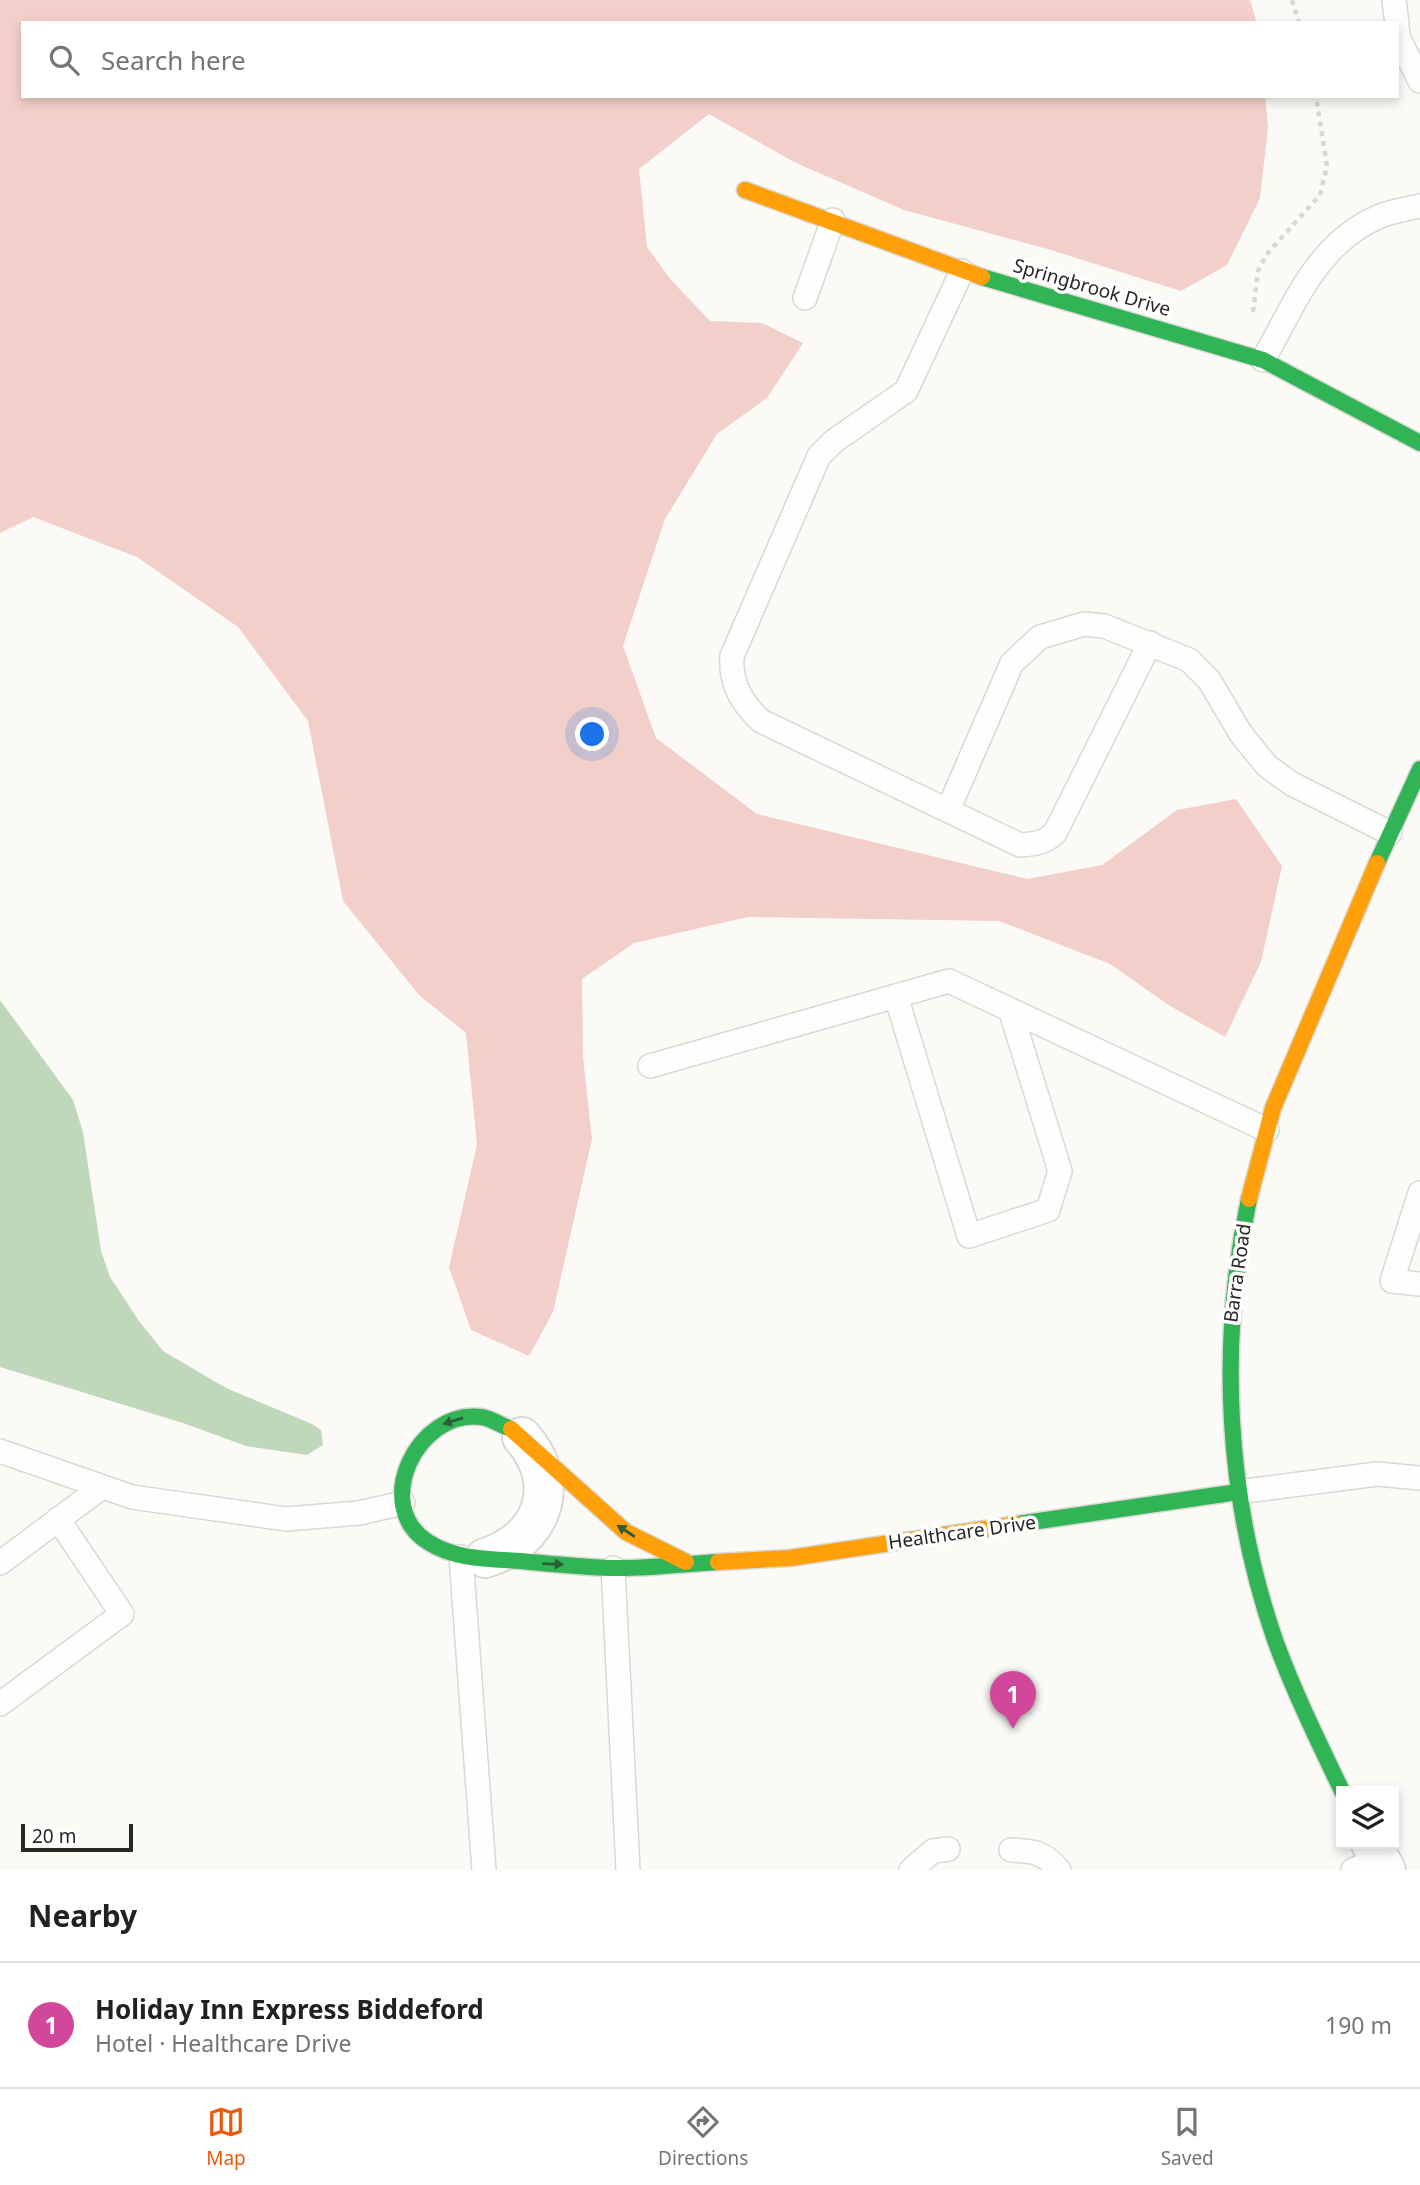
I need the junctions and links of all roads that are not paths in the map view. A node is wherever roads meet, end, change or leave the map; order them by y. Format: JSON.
{"nodes":[{"id":1,"x":1394,"y":0,"type":"edge"},
{"id":2,"x":1397,"y":21,"type":"edge"},
{"id":3,"x":1399,"y":38,"type":"edge"},
{"id":4,"x":1420,"y":81,"type":"edge"},
{"id":5,"x":745,"y":190,"type":"dead end"},
{"id":6,"x":1420,"y":206,"type":"edge"},
{"id":7,"x":833,"y":220,"type":"junction"},
{"id":8,"x":962,"y":271,"type":"junction"},
{"id":9,"x":805,"y":298,"type":"dead end"},
{"id":10,"x":1263,"y":360,"type":"junction"},
{"id":11,"x":1420,"y":443,"type":"edge"},
{"id":12,"x":1150,"y":643,"type":"junction"},
{"id":13,"x":1420,"y":769,"type":"edge"},
{"id":14,"x":948,"y":810,"type":"junction"},
{"id":15,"x":1390,"y":833,"type":"junction"},
{"id":16,"x":896,"y":996,"type":"junction"},
{"id":17,"x":1012,"y":1012,"type":"junction"},
{"id":18,"x":650,"y":1066,"type":"dead end"},
{"id":19,"x":1267,"y":1129,"type":"junction"},
{"id":20,"x":1420,"y":1192,"type":"edge"},
{"id":21,"x":1420,"y":1284,"type":"edge"},
{"id":22,"x":517,"y":1432,"type":"junction"},
{"id":23,"x":0,"y":1451,"type":"edge"},
{"id":24,"x":1420,"y":1478,"type":"edge"},
{"id":25,"x":102,"y":1487,"type":"junction"},
{"id":26,"x":1238,"y":1492,"type":"junction"},
{"id":27,"x":403,"y":1503,"type":"junction"},
{"id":28,"x":58,"y":1519,"type":"junction"},
{"id":29,"x":462,"y":1555,"type":"junction"},
{"id":30,"x":686,"y":1562,"type":"junction"},
{"id":31,"x":0,"y":1563,"type":"edge"},
{"id":32,"x":613,"y":1568,"type":"junction"},
{"id":33,"x":0,"y":1704,"type":"edge"},
{"id":34,"x":1340,"y":1786,"type":"edge"},
{"id":35,"x":948,"y":1849,"type":"dead end"},
{"id":36,"x":1011,"y":1850,"type":"dead end"},
{"id":37,"x":484,"y":1870,"type":"edge"},
{"id":38,"x":628,"y":1870,"type":"edge"},
{"id":39,"x":911,"y":1870,"type":"edge"},
{"id":40,"x":1059,"y":1870,"type":"edge"}],
"edges":[{"from":1,"to":2,"type":"lane"},
{"from":3,"to":4,"type":"lane"},
{"from":5,"to":7,"type":"street","name":"Springbrook Drive"},
{"from":6,"to":10,"type":"lane"},
{"from":7,"to":8,"type":"street","name":"Springbrook Drive"},
{"from":7,"to":9,"type":"lane"},
{"from":8,"to":10,"type":"street","name":"Springbrook Drive"},
{"from":8,"to":14,"type":"lane"},
{"from":10,"to":11,"type":"street","name":"Springbrook Drive"},
{"from":12,"to":14,"type":"lane"},
{"from":12,"to":14,"type":"lane"},
{"from":12,"to":15,"type":"lane"},
{"from":13,"to":15,"type":"street","name":"Barra Road"},
{"from":15,"to":19,"type":"street","name":"Barra Road"},
{"from":16,"to":17,"type":"lane"},
{"from":16,"to":17,"type":"lane"},
{"from":16,"to":18,"type":"lane"},
{"from":17,"to":19,"type":"lane"},
{"from":19,"to":26,"type":"street","name":"Barra Road"},
{"from":20,"to":21,"type":"lane"},
{"from":22,"to":27,"type":"street","name":"Healthcare Drive","one_way":true},
{"from":22,"to":29,"type":"street"},
{"from":30,"to":22,"type":"street","name":"Healthcare Drive","one_way":true},
{"from":23,"to":25,"type":"lane"},
{"from":24,"to":26,"type":"lane"},
{"from":25,"to":27,"type":"lane"},
{"from":25,"to":28,"type":"lane"},
{"from":26,"to":30,"type":"street","name":"Healthcare Drive"},
{"from":26,"to":34,"type":"street","name":"Barra Road"},
{"from":27,"to":29,"type":"street"},
{"from":28,"to":31,"type":"lane"},
{"from":28,"to":33,"type":"lane"},
{"from":29,"to":32,"type":"street","name":"Healthcare Drive","one_way":true},
{"from":29,"to":37,"type":"lane"},
{"from":30,"to":32,"type":"street","name":"Healthcare Drive"},
{"from":32,"to":38,"type":"lane"},
{"from":35,"to":39,"type":"lane"},
{"from":36,"to":40,"type":"lane"}]}
